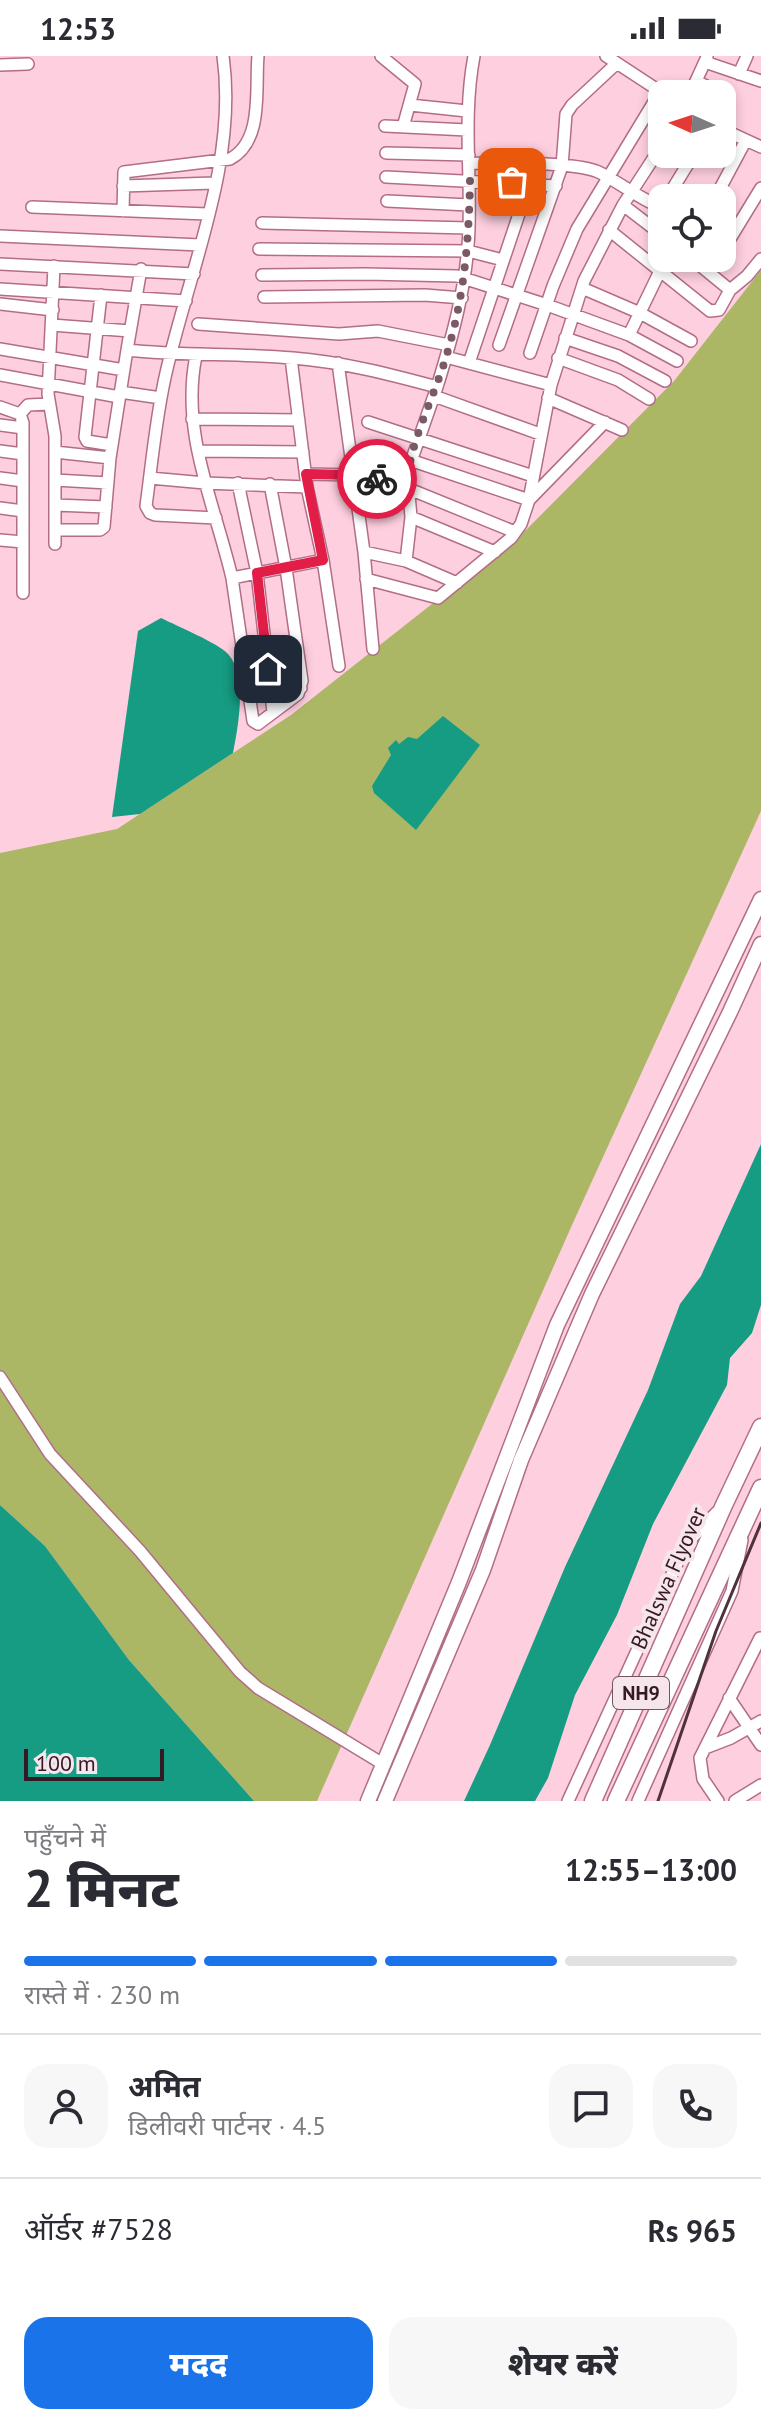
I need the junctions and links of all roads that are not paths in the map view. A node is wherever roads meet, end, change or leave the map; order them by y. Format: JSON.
{"nodes":[{"id":1,"x":223,"y":56,"type":"edge"},
{"id":2,"x":258,"y":56,"type":"edge"},
{"id":3,"x":381,"y":56,"type":"edge"},
{"id":4,"x":474,"y":56,"type":"edge"},
{"id":5,"x":747,"y":56,"type":"edge"},
{"id":6,"x":706,"y":58,"type":"edge"},
{"id":7,"x":611,"y":60,"type":"edge"},
{"id":8,"x":28,"y":64,"type":"dead end"},
{"id":9,"x":0,"y":65,"type":"edge"},
{"id":10,"x":739,"y":74,"type":"junction"},
{"id":11,"x":696,"y":80,"type":"edge"},
{"id":12,"x":761,"y":81,"type":"edge"},
{"id":13,"x":648,"y":84,"type":"edge"},
{"id":14,"x":410,"y":105,"type":"junction"},
{"id":15,"x":467,"y":111,"type":"junction"},
{"id":16,"x":648,"y":115,"type":"edge"},
{"id":17,"x":385,"y":126,"type":"dead end"},
{"id":18,"x":403,"y":127,"type":"junction"},
{"id":19,"x":467,"y":130,"type":"junction"},
{"id":20,"x":736,"y":135,"type":"edge"},
{"id":21,"x":746,"y":140,"type":"junction"},
{"id":22,"x":761,"y":147,"type":"edge"},
{"id":23,"x":386,"y":153,"type":"dead end"},
{"id":24,"x":225,"y":159,"type":"junction"},
{"id":25,"x":469,"y":159,"type":"junction"},
{"id":26,"x":534,"y":165,"type":"junction"},
{"id":27,"x":562,"y":166,"type":"junction"},
{"id":28,"x":648,"y":167,"type":"edge"},
{"id":29,"x":386,"y":177,"type":"dead end"},
{"id":30,"x":608,"y":177,"type":"junction"},
{"id":31,"x":470,"y":180,"type":"junction"},
{"id":32,"x":214,"y":183,"type":"junction"},
{"id":33,"x":534,"y":183,"type":"junction"},
{"id":34,"x":722,"y":184,"type":"edge"},
{"id":35,"x":123,"y":186,"type":"junction"},
{"id":36,"x":556,"y":186,"type":"junction"},
{"id":37,"x":761,"y":188,"type":"edge"},
{"id":38,"x":633,"y":190,"type":"junction"},
{"id":39,"x":387,"y":201,"type":"dead end"},
{"id":40,"x":648,"y":201,"type":"edge"},
{"id":41,"x":469,"y":205,"type":"junction"},
{"id":42,"x":623,"y":205,"type":"junction"},
{"id":43,"x":32,"y":207,"type":"dead end"},
{"id":44,"x":123,"y":211,"type":"junction"},
{"id":45,"x":207,"y":214,"type":"junction"},
{"id":46,"x":262,"y":223,"type":"dead end"},
{"id":47,"x":648,"y":224,"type":"edge"},
{"id":48,"x":469,"y":228,"type":"junction"},
{"id":49,"x":736,"y":228,"type":"edge"},
{"id":50,"x":609,"y":230,"type":"junction"},
{"id":51,"x":0,"y":236,"type":"edge"},
{"id":52,"x":200,"y":245,"type":"junction"},
{"id":53,"x":259,"y":249,"type":"dead end"},
{"id":54,"x":468,"y":251,"type":"junction"},
{"id":55,"x":761,"y":259,"type":"edge"},
{"id":56,"x":503,"y":260,"type":"junction"},
{"id":57,"x":648,"y":261,"type":"edge"},
{"id":58,"x":0,"y":264,"type":"edge"},
{"id":59,"x":54,"y":266,"type":"junction"},
{"id":60,"x":141,"y":269,"type":"junction"},
{"id":61,"x":660,"y":272,"type":"edge"},
{"id":62,"x":661,"y":272,"type":"edge"},
{"id":63,"x":709,"y":273,"type":"edge"},
{"id":64,"x":194,"y":274,"type":"junction"},
{"id":65,"x":262,"y":275,"type":"dead end"},
{"id":66,"x":463,"y":278,"type":"junction"},
{"id":67,"x":494,"y":288,"type":"junction"},
{"id":68,"x":582,"y":288,"type":"junction"},
{"id":69,"x":0,"y":289,"type":"edge"},
{"id":70,"x":730,"y":290,"type":"junction"},
{"id":71,"x":53,"y":293,"type":"junction"},
{"id":72,"x":101,"y":295,"type":"junction"},
{"id":73,"x":136,"y":296,"type":"junction"},
{"id":74,"x":517,"y":296,"type":"junction"},
{"id":75,"x":264,"y":297,"type":"dead end"},
{"id":76,"x":462,"y":298,"type":"junction"},
{"id":77,"x":186,"y":301,"type":"junction"},
{"id":78,"x":0,"y":304,"type":"edge"},
{"id":79,"x":547,"y":305,"type":"junction"},
{"id":80,"x":53,"y":310,"type":"junction"},
{"id":81,"x":640,"y":313,"type":"junction"},
{"id":82,"x":572,"y":315,"type":"junction"},
{"id":83,"x":198,"y":324,"type":"dead end"},
{"id":84,"x":52,"y":325,"type":"junction"},
{"id":85,"x":96,"y":328,"type":"junction"},
{"id":86,"x":130,"y":331,"type":"junction"},
{"id":87,"x":629,"y":335,"type":"junction"},
{"id":88,"x":565,"y":338,"type":"junction"},
{"id":89,"x":691,"y":341,"type":"dead end"},
{"id":90,"x":499,"y":345,"type":"dead end"},
{"id":91,"x":0,"y":349,"type":"edge"},
{"id":92,"x":127,"y":350,"type":"junction"},
{"id":93,"x":448,"y":351,"type":"junction"},
{"id":94,"x":530,"y":353,"type":"dead end"},
{"id":95,"x":185,"y":355,"type":"junction"},
{"id":96,"x":291,"y":358,"type":"junction"},
{"id":97,"x":558,"y":358,"type":"junction"},
{"id":98,"x":50,"y":359,"type":"junction"},
{"id":99,"x":677,"y":361,"type":"dead end"},
{"id":100,"x":338,"y":363,"type":"junction"},
{"id":101,"x":469,"y":363,"type":"junction"},
{"id":102,"x":92,"y":365,"type":"junction"},
{"id":103,"x":124,"y":370,"type":"junction"},
{"id":104,"x":0,"y":375,"type":"edge"},
{"id":105,"x":665,"y":381,"type":"dead end"},
{"id":106,"x":48,"y":385,"type":"junction"},
{"id":107,"x":551,"y":385,"type":"junction"},
{"id":108,"x":89,"y":391,"type":"junction"},
{"id":109,"x":435,"y":392,"type":"junction"},
{"id":110,"x":120,"y":394,"type":"junction"},
{"id":111,"x":161,"y":398,"type":"junction"},
{"id":112,"x":548,"y":398,"type":"junction"},
{"id":113,"x":649,"y":399,"type":"dead end"},
{"id":114,"x":49,"y":404,"type":"junction"},
{"id":115,"x":0,"y":407,"type":"edge"},
{"id":116,"x":20,"y":414,"type":"junction"},
{"id":117,"x":192,"y":419,"type":"junction"},
{"id":118,"x":299,"y":420,"type":"junction"},
{"id":119,"x":368,"y":422,"type":"dead end"},
{"id":120,"x":605,"y":422,"type":"junction"},
{"id":121,"x":0,"y":425,"type":"edge"},
{"id":122,"x":23,"y":428,"type":"junction"},
{"id":123,"x":622,"y":430,"type":"dead end"},
{"id":124,"x":540,"y":434,"type":"junction"},
{"id":125,"x":418,"y":438,"type":"junction"},
{"id":126,"x":112,"y":445,"type":"junction"},
{"id":127,"x":0,"y":451,"type":"edge"},
{"id":128,"x":198,"y":451,"type":"junction"},
{"id":129,"x":55,"y":452,"type":"junction"},
{"id":130,"x":303,"y":452,"type":"junction"},
{"id":131,"x":23,"y":454,"type":"junction"},
{"id":132,"x":110,"y":458,"type":"junction"},
{"id":133,"x":410,"y":460,"type":"junction"},
{"id":134,"x":353,"y":475,"type":"junction"},
{"id":135,"x":533,"y":476,"type":"junction"},
{"id":136,"x":0,"y":478,"type":"edge"},
{"id":137,"x":150,"y":478,"type":"junction"},
{"id":138,"x":55,"y":480,"type":"junction"},
{"id":139,"x":306,"y":480,"type":"junction"},
{"id":140,"x":23,"y":481,"type":"junction"},
{"id":141,"x":108,"y":483,"type":"junction"},
{"id":142,"x":205,"y":483,"type":"junction"},
{"id":143,"x":238,"y":483,"type":"junction"},
{"id":144,"x":270,"y":484,"type":"junction"},
{"id":145,"x":407,"y":487,"type":"junction"},
{"id":146,"x":529,"y":500,"type":"junction"},
{"id":147,"x":55,"y":505,"type":"junction"},
{"id":148,"x":106,"y":507,"type":"junction"},
{"id":149,"x":0,"y":508,"type":"edge"},
{"id":150,"x":23,"y":511,"type":"junction"},
{"id":151,"x":411,"y":517,"type":"junction"},
{"id":152,"x":216,"y":518,"type":"junction"},
{"id":153,"x":55,"y":530,"type":"junction"},
{"id":154,"x":515,"y":532,"type":"junction"},
{"id":155,"x":0,"y":540,"type":"edge"},
{"id":156,"x":23,"y":542,"type":"junction"},
{"id":157,"x":55,"y":544,"type":"dead end"},
{"id":158,"x":364,"y":552,"type":"junction"},
{"id":159,"x":495,"y":552,"type":"junction"},
{"id":160,"x":323,"y":560,"type":"junction"},
{"id":161,"x":406,"y":561,"type":"junction"},
{"id":162,"x":286,"y":568,"type":"junction"},
{"id":163,"x":257,"y":573,"type":"junction"},
{"id":164,"x":232,"y":578,"type":"junction"},
{"id":165,"x":366,"y":579,"type":"junction"},
{"id":166,"x":457,"y":583,"type":"junction"},
{"id":167,"x":23,"y":593,"type":"dead end"},
{"id":168,"x":373,"y":649,"type":"dead end"},
{"id":169,"x":339,"y":666,"type":"dead end"},
{"id":170,"x":301,"y":688,"type":"junction"},
{"id":171,"x":270,"y":694,"type":"junction"},
{"id":172,"x":249,"y":697,"type":"junction"},
{"id":173,"x":273,"y":712,"type":"junction"},
{"id":174,"x":761,"y":899,"type":"edge"},
{"id":175,"x":761,"y":944,"type":"edge"},
{"id":176,"x":0,"y":1377,"type":"edge"},
{"id":177,"x":761,"y":1427,"type":"edge"},
{"id":178,"x":761,"y":1488,"type":"edge"},
{"id":179,"x":724,"y":1505,"type":"junction"},
{"id":180,"x":747,"y":1516,"type":"junction"},
{"id":181,"x":459,"y":1582,"type":"junction"},
{"id":182,"x":476,"y":1588,"type":"junction"},
{"id":183,"x":760,"y":1638,"type":"edge"},
{"id":184,"x":729,"y":1698,"type":"junction"},
{"id":185,"x":756,"y":1725,"type":"edge"},
{"id":186,"x":761,"y":1745,"type":"edge"},
{"id":187,"x":705,"y":1748,"type":"junction"},
{"id":188,"x":383,"y":1764,"type":"junction"},
{"id":189,"x":761,"y":1785,"type":"edge"},
{"id":190,"x":368,"y":1801,"type":"edge"},
{"id":191,"x":385,"y":1801,"type":"edge"},
{"id":192,"x":568,"y":1801,"type":"edge"},
{"id":193,"x":593,"y":1801,"type":"edge"},
{"id":194,"x":616,"y":1801,"type":"edge"},
{"id":195,"x":638,"y":1801,"type":"edge"},
{"id":196,"x":718,"y":1801,"type":"edge"},
{"id":197,"x":735,"y":1801,"type":"edge"}],
"edges":[{"from":1,"to":24,"type":"street"},
{"from":2,"to":24,"type":"street"},
{"from":3,"to":14,"type":"street"},
{"from":4,"to":15,"type":"street"},
{"from":5,"to":10,"type":"street"},
{"from":6,"to":10,"type":"street"},
{"from":6,"to":11,"type":"street"},
{"from":7,"to":13,"type":"street"},
{"from":7,"to":27,"type":"street"},
{"from":8,"to":9,"type":"street"},
{"from":10,"to":12,"type":"street"},
{"from":14,"to":15,"type":"street"},
{"from":14,"to":18,"type":"street"},
{"from":15,"to":19,"type":"street"},
{"from":16,"to":30,"type":"street"},
{"from":17,"to":18,"type":"street"},
{"from":18,"to":19,"type":"street"},
{"from":19,"to":25,"type":"street"},
{"from":20,"to":21,"type":"street"},
{"from":21,"to":22,"type":"street"},
{"from":21,"to":34,"type":"street"},
{"from":23,"to":25,"type":"street"},
{"from":24,"to":32,"type":"street"},
{"from":24,"to":35,"type":"street"},
{"from":25,"to":26,"type":"street"},
{"from":25,"to":31,"type":"street"},
{"from":26,"to":27,"type":"street"},
{"from":26,"to":33,"type":"street"},
{"from":27,"to":30,"type":"street"},
{"from":27,"to":36,"type":"street"},
{"from":28,"to":38,"type":"street"},
{"from":29,"to":31,"type":"street"},
{"from":30,"to":38,"type":"street"},
{"from":30,"to":79,"type":"street"},
{"from":31,"to":33,"type":"street"},
{"from":31,"to":41,"type":"street"},
{"from":32,"to":35,"type":"street"},
{"from":32,"to":45,"type":"street"},
{"from":33,"to":36,"type":"street"},
{"from":33,"to":56,"type":"street"},
{"from":35,"to":44,"type":"street"},
{"from":36,"to":74,"type":"street"},
{"from":37,"to":49,"type":"street"},
{"from":38,"to":40,"type":"street"},
{"from":38,"to":42,"type":"street"},
{"from":39,"to":41,"type":"street"},
{"from":41,"to":48,"type":"street"},
{"from":42,"to":47,"type":"street"},
{"from":42,"to":50,"type":"street"},
{"from":43,"to":44,"type":"street"},
{"from":44,"to":45,"type":"street"},
{"from":45,"to":52,"type":"street"},
{"from":46,"to":48,"type":"street"},
{"from":48,"to":54,"type":"street"},
{"from":50,"to":57,"type":"street"},
{"from":50,"to":68,"type":"street"},
{"from":51,"to":52,"type":"street"},
{"from":52,"to":64,"type":"street"},
{"from":53,"to":54,"type":"street"},
{"from":54,"to":56,"type":"street"},
{"from":54,"to":66,"type":"street"},
{"from":55,"to":70,"type":"street"},
{"from":56,"to":67,"type":"street"},
{"from":58,"to":59,"type":"street"},
{"from":59,"to":60,"type":"street"},
{"from":59,"to":71,"type":"street"},
{"from":60,"to":64,"type":"street"},
{"from":60,"to":73,"type":"street"},
{"from":61,"to":81,"type":"street"},
{"from":62,"to":70,"type":"street"},
{"from":63,"to":70,"type":"street"},
{"from":64,"to":77,"type":"street"},
{"from":65,"to":66,"type":"street"},
{"from":66,"to":67,"type":"street"},
{"from":66,"to":76,"type":"street"},
{"from":67,"to":74,"type":"street"},
{"from":67,"to":101,"type":"street"},
{"from":68,"to":81,"type":"street"},
{"from":68,"to":82,"type":"street"},
{"from":69,"to":71,"type":"street"},
{"from":71,"to":72,"type":"street"},
{"from":71,"to":80,"type":"street"},
{"from":72,"to":73,"type":"street"},
{"from":72,"to":85,"type":"street"},
{"from":73,"to":77,"type":"street"},
{"from":73,"to":86,"type":"street"},
{"from":74,"to":79,"type":"street"},
{"from":74,"to":90,"type":"street"},
{"from":75,"to":76,"type":"street"},
{"from":76,"to":93,"type":"street"},
{"from":77,"to":95,"type":"street"},
{"from":78,"to":80,"type":"street"},
{"from":79,"to":82,"type":"street"},
{"from":79,"to":94,"type":"street"},
{"from":80,"to":84,"type":"street"},
{"from":81,"to":87,"type":"street"},
{"from":81,"to":89,"type":"street"},
{"from":82,"to":87,"type":"street"},
{"from":82,"to":88,"type":"street"},
{"from":83,"to":93,"type":"street"},
{"from":84,"to":85,"type":"street"},
{"from":84,"to":98,"type":"street"},
{"from":85,"to":86,"type":"street"},
{"from":85,"to":102,"type":"street"},
{"from":86,"to":92,"type":"street"},
{"from":87,"to":99,"type":"street"},
{"from":88,"to":97,"type":"street"},
{"from":88,"to":105,"type":"street"},
{"from":91,"to":98,"type":"street"},
{"from":92,"to":95,"type":"street"},
{"from":92,"to":103,"type":"street"},
{"from":93,"to":101,"type":"street"},
{"from":93,"to":109,"type":"street"},
{"from":95,"to":96,"type":"street"},
{"from":95,"to":111,"type":"street"},
{"from":95,"to":117,"type":"street"},
{"from":96,"to":100,"type":"street"},
{"from":96,"to":118,"type":"street"},
{"from":97,"to":107,"type":"street"},
{"from":97,"to":113,"type":"street"},
{"from":98,"to":102,"type":"street"},
{"from":98,"to":106,"type":"street"},
{"from":100,"to":109,"type":"street"},
{"from":100,"to":134,"type":"street"},
{"from":101,"to":107,"type":"street"},
{"from":102,"to":103,"type":"street"},
{"from":102,"to":108,"type":"street"},
{"from":103,"to":110,"type":"street"},
{"from":104,"to":106,"type":"street"},
{"from":106,"to":108,"type":"street"},
{"from":106,"to":114,"type":"street"},
{"from":107,"to":112,"type":"street"},
{"from":108,"to":110,"type":"street"},
{"from":108,"to":126,"type":"street"},
{"from":109,"to":124,"type":"street"},
{"from":109,"to":125,"type":"street"},
{"from":110,"to":111,"type":"street"},
{"from":110,"to":126,"type":"street"},
{"from":111,"to":137,"type":"street"},
{"from":112,"to":120,"type":"street"},
{"from":112,"to":124,"type":"street"},
{"from":114,"to":116,"type":"street"},
{"from":114,"to":129,"type":"street"},
{"from":115,"to":116,"type":"street"},
{"from":116,"to":122,"type":"street"},
{"from":117,"to":118,"type":"street"},
{"from":117,"to":128,"type":"street"},
{"from":118,"to":130,"type":"street"},
{"from":119,"to":125,"type":"street"},
{"from":120,"to":123,"type":"street"},
{"from":120,"to":146,"type":"street"},
{"from":121,"to":122,"type":"street"},
{"from":122,"to":131,"type":"street"},
{"from":124,"to":135,"type":"street"},
{"from":125,"to":133,"type":"street"},
{"from":125,"to":135,"type":"street"},
{"from":126,"to":132,"type":"street"},
{"from":127,"to":131,"type":"street"},
{"from":128,"to":130,"type":"street"},
{"from":128,"to":142,"type":"street"},
{"from":129,"to":132,"type":"street"},
{"from":129,"to":138,"type":"street"},
{"from":130,"to":139,"type":"street"},
{"from":131,"to":140,"type":"street"},
{"from":132,"to":141,"type":"street"},
{"from":133,"to":145,"type":"street"},
{"from":133,"to":146,"type":"street"},
{"from":134,"to":139,"type":"street"},
{"from":134,"to":145,"type":"street"},
{"from":134,"to":158,"type":"street"},
{"from":135,"to":146,"type":"street"},
{"from":136,"to":140,"type":"street"},
{"from":137,"to":142,"type":"street"},
{"from":137,"to":152,"type":"street"},
{"from":138,"to":141,"type":"street"},
{"from":138,"to":147,"type":"street"},
{"from":139,"to":144,"type":"street"},
{"from":139,"to":160,"type":"street"},
{"from":140,"to":150,"type":"street"},
{"from":141,"to":148,"type":"street"},
{"from":142,"to":143,"type":"street"},
{"from":142,"to":152,"type":"street"},
{"from":143,"to":144,"type":"street"},
{"from":143,"to":163,"type":"street"},
{"from":144,"to":162,"type":"street"},
{"from":145,"to":151,"type":"street"},
{"from":145,"to":154,"type":"street"},
{"from":146,"to":154,"type":"street"},
{"from":147,"to":148,"type":"street"},
{"from":147,"to":153,"type":"street"},
{"from":148,"to":153,"type":"street"},
{"from":149,"to":150,"type":"street"},
{"from":150,"to":156,"type":"street"},
{"from":151,"to":159,"type":"street"},
{"from":151,"to":161,"type":"street"},
{"from":152,"to":164,"type":"street"},
{"from":153,"to":157,"type":"street"},
{"from":154,"to":159,"type":"street"},
{"from":155,"to":156,"type":"street"},
{"from":156,"to":167,"type":"street"},
{"from":158,"to":161,"type":"street"},
{"from":158,"to":165,"type":"street"},
{"from":159,"to":166,"type":"street"},
{"from":160,"to":162,"type":"street"},
{"from":160,"to":169,"type":"street"},
{"from":161,"to":166,"type":"street"},
{"from":162,"to":163,"type":"street"},
{"from":162,"to":170,"type":"street"},
{"from":163,"to":164,"type":"street"},
{"from":163,"to":171,"type":"street"},
{"from":164,"to":172,"type":"street"},
{"from":165,"to":166,"type":"street"},
{"from":165,"to":168,"type":"street"},
{"from":170,"to":171,"type":"street"},
{"from":170,"to":173,"type":"street"},
{"from":171,"to":172,"type":"street"},
{"from":171,"to":173,"type":"street"},
{"from":172,"to":173,"type":"street"},
{"from":174,"to":181,"type":"main road"},
{"from":175,"to":182,"type":"main road"},
{"from":176,"to":188,"type":"street"},
{"from":177,"to":179,"type":"highway","name":"Bhalswa Flyover"},
{"from":178,"to":180,"type":"highway","number":"NH9"},
{"from":179,"to":192,"type":"street"},
{"from":179,"to":193,"type":"highway","name":"Bhalswa Flyover","number":"NH9"},
{"from":180,"to":194,"type":"highway","name":"Bhalswa Flyover","number":"NH9"},
{"from":180,"to":195,"type":"street"},
{"from":181,"to":182,"type":"main road"},
{"from":181,"to":188,"type":"main road"},
{"from":182,"to":191,"type":"main road"},
{"from":183,"to":184,"type":"street"},
{"from":184,"to":185,"type":"street"},
{"from":184,"to":187,"type":"street"},
{"from":185,"to":186,"type":"street"},
{"from":185,"to":187,"type":"street"},
{"from":187,"to":196,"type":"street"},
{"from":188,"to":190,"type":"main road"},
{"from":189,"to":197,"type":"street"}]}
